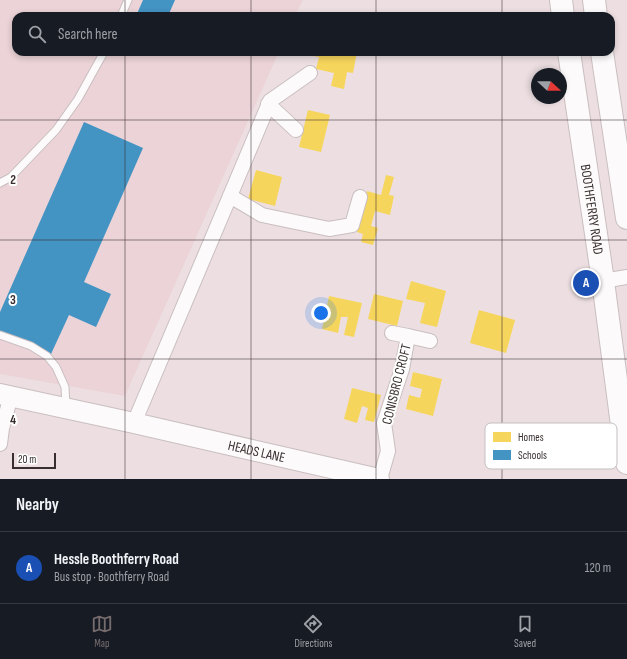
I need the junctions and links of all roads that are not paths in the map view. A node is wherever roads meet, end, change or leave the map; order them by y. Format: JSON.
{"nodes":[{"id":1,"x":128,"y":0,"type":"edge"},
{"id":2,"x":561,"y":0,"type":"edge"},
{"id":3,"x":594,"y":0,"type":"edge"},
{"id":4,"x":123,"y":12,"type":"edge"},
{"id":5,"x":562,"y":12,"type":"edge"},
{"id":6,"x":596,"y":12,"type":"edge"},
{"id":7,"x":102,"y":56,"type":"edge"},
{"id":8,"x":570,"y":56,"type":"edge"},
{"id":9,"x":603,"y":56,"type":"edge"},
{"id":10,"x":310,"y":73,"type":"dead end"},
{"id":11,"x":268,"y":104,"type":"junction"},
{"id":12,"x":296,"y":130,"type":"dead end"},
{"id":13,"x":0,"y":183,"type":"edge"},
{"id":14,"x":230,"y":196,"type":"junction"},
{"id":15,"x":360,"y":197,"type":"dead end"},
{"id":16,"x":627,"y":218,"type":"edge"},
{"id":17,"x":627,"y":277,"type":"edge"},
{"id":18,"x":602,"y":282,"type":"junction"},
{"id":19,"x":392,"y":333,"type":"dead end"},
{"id":20,"x":0,"y":335,"type":"edge"},
{"id":21,"x":408,"y":336,"type":"junction"},
{"id":22,"x":430,"y":341,"type":"dead end"},
{"id":23,"x":5,"y":395,"type":"edge"},
{"id":24,"x":66,"y":409,"type":"junction"},
{"id":25,"x":134,"y":423,"type":"junction"},
{"id":26,"x":0,"y":444,"type":"edge"},
{"id":27,"x":627,"y":463,"type":"edge"},
{"id":28,"x":342,"y":475,"type":"edge"},
{"id":29,"x":379,"y":479,"type":"edge"}],
"edges":[{"from":1,"to":4,"type":"lane"},
{"from":2,"to":5,"type":"main road"},
{"from":3,"to":6,"type":"main road"},
{"from":7,"to":13,"type":"lane"},
{"from":8,"to":18,"type":"main road","name":"BOOTHFERRY ROAD"},
{"from":9,"to":16,"type":"main road"},
{"from":10,"to":11,"type":"street"},
{"from":11,"to":12,"type":"street"},
{"from":11,"to":14,"type":"street"},
{"from":14,"to":15,"type":"street"},
{"from":14,"to":25,"type":"street"},
{"from":17,"to":18,"type":"street"},
{"from":18,"to":27,"type":"main road","name":"BOOTHFERRY ROAD"},
{"from":19,"to":21,"type":"street","name":"CONISBRO CROFT"},
{"from":20,"to":24,"type":"lane"},
{"from":21,"to":22,"type":"street","name":"CONISBRO CROFT"},
{"from":21,"to":29,"type":"street","name":"CONISBRO CROFT"},
{"from":23,"to":24,"type":"street","name":"HEADS LANE"},
{"from":23,"to":26,"type":"street"},
{"from":24,"to":25,"type":"street","name":"HEADS LANE"},
{"from":25,"to":28,"type":"street","name":"HEADS LANE"},
{"from":28,"to":29,"type":"street","name":"HEADS LANE"}]}
